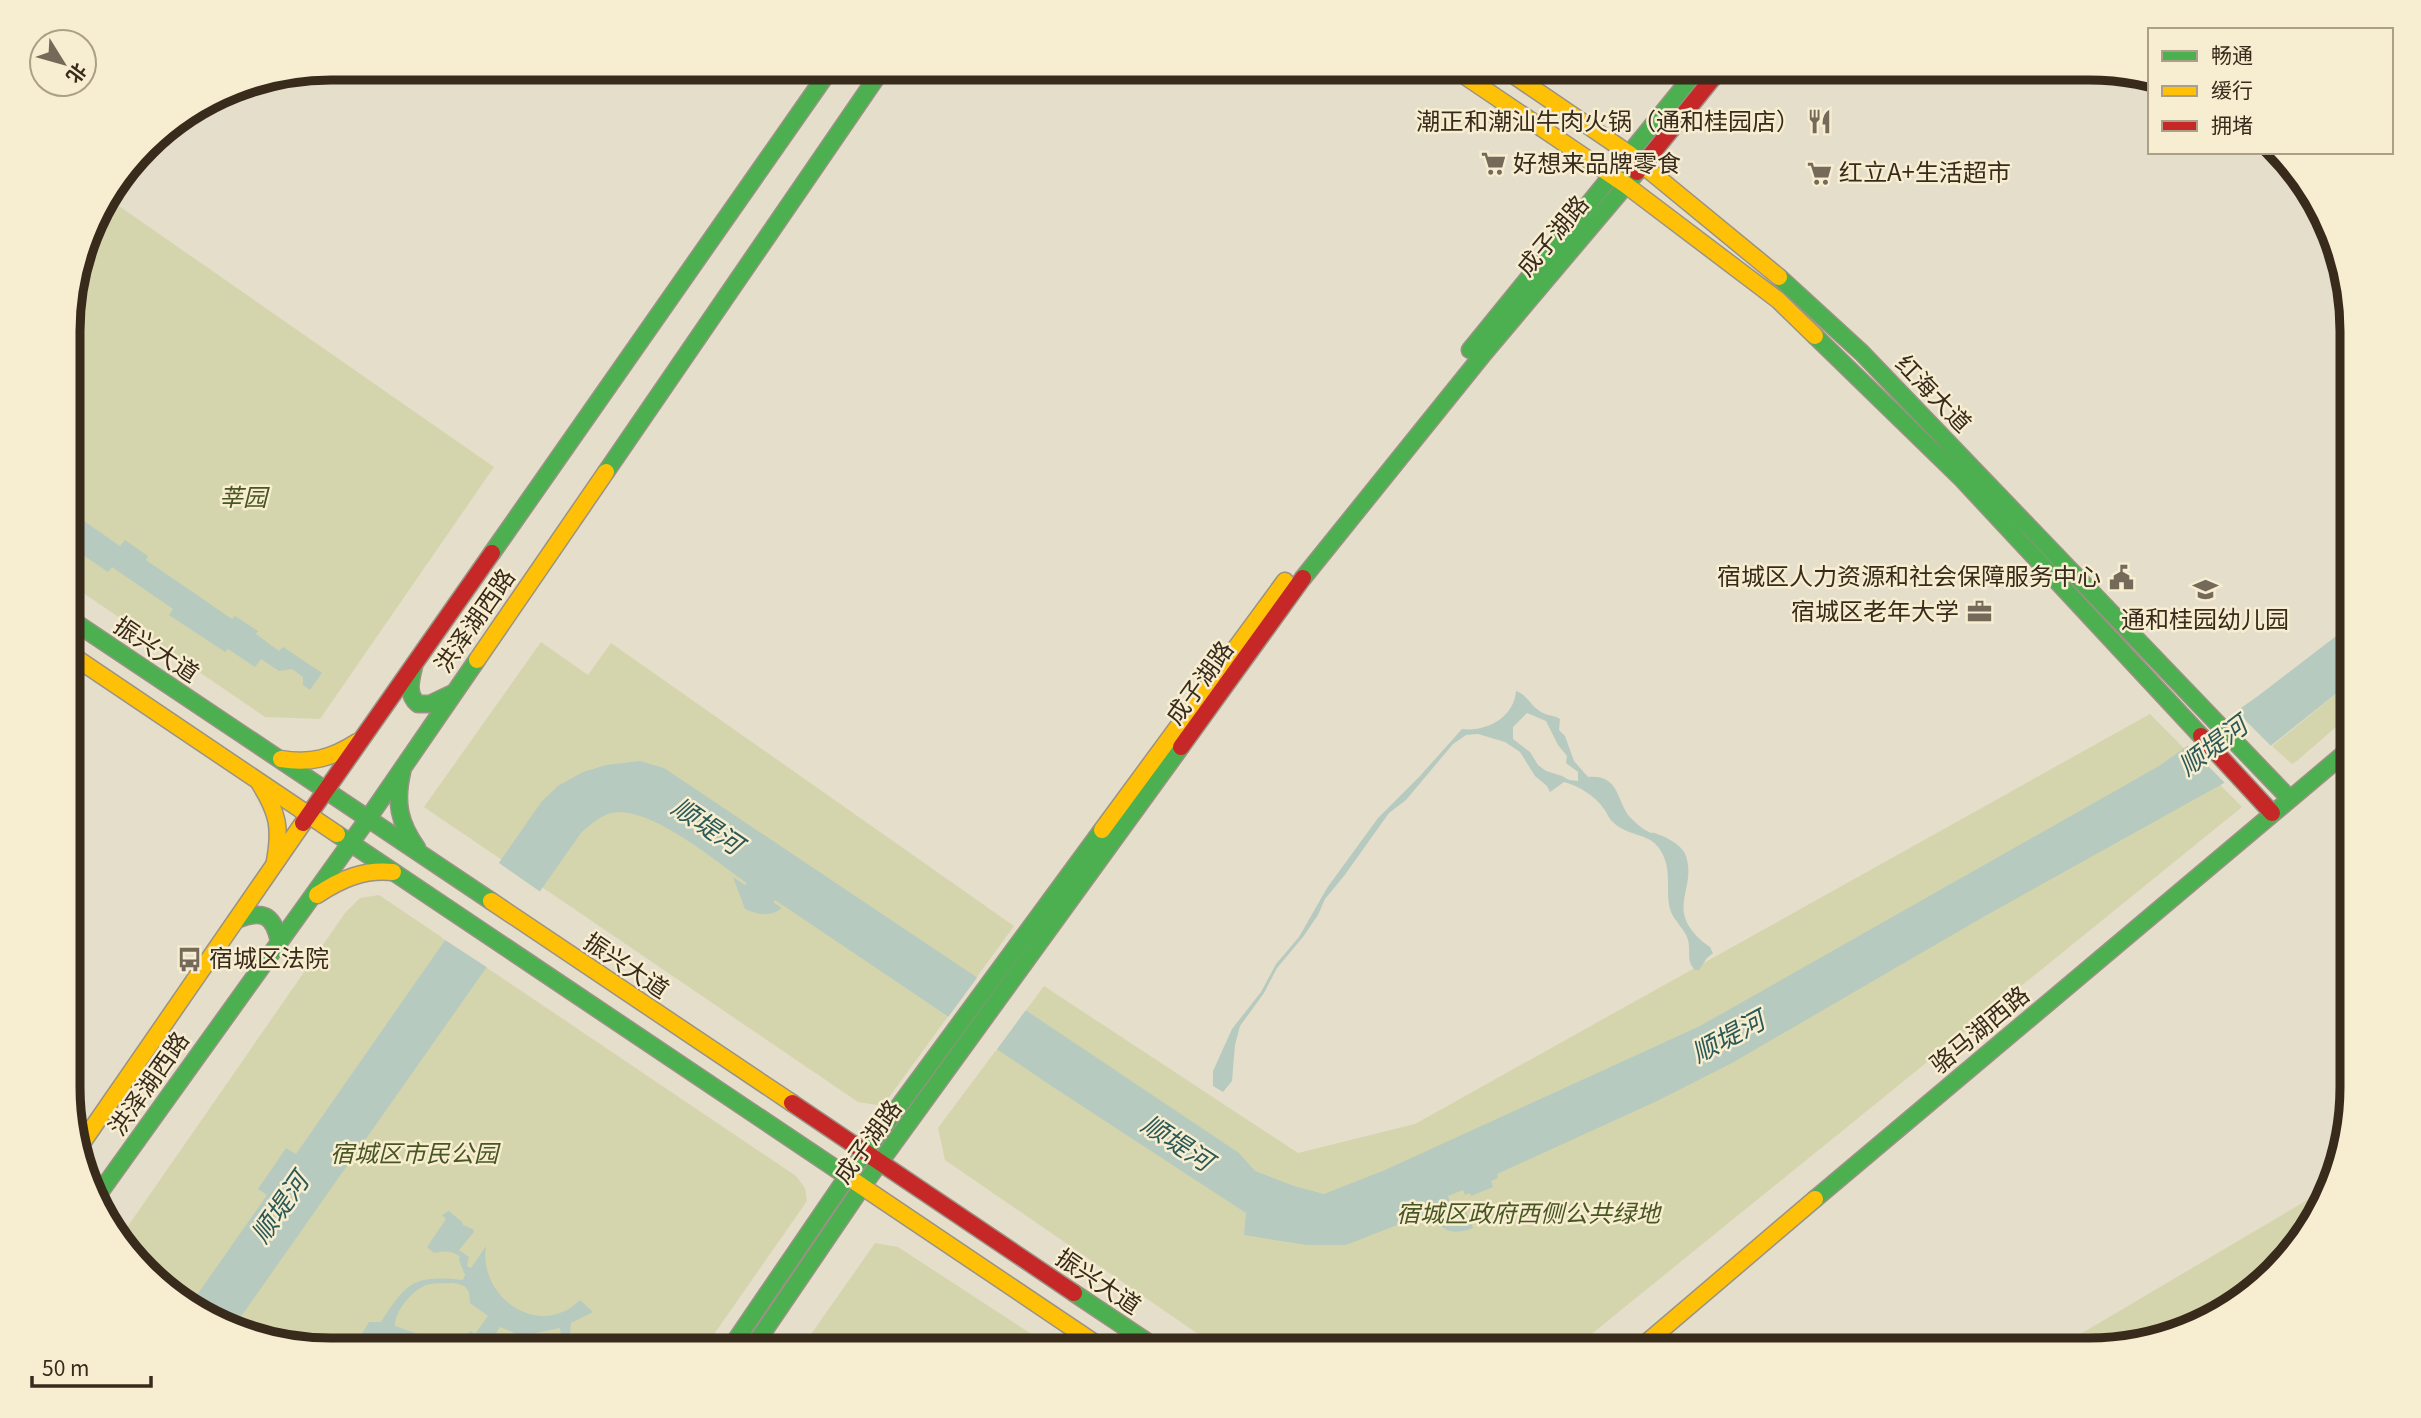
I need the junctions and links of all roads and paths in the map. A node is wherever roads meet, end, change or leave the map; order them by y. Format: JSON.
{"nodes":[{"id":1,"x":823,"y":80,"type":"edge"},
{"id":2,"x":875,"y":80,"type":"edge"},
{"id":3,"x":1471,"y":80,"type":"edge"},
{"id":4,"x":1521,"y":80,"type":"edge"},
{"id":5,"x":1689,"y":80,"type":"edge"},
{"id":6,"x":1711,"y":80,"type":"edge"},
{"id":7,"x":1628,"y":153,"type":"junction"},
{"id":8,"x":1643,"y":165,"type":"junction"},
{"id":9,"x":1611,"y":174,"type":"junction"},
{"id":10,"x":1626,"y":185,"type":"junction"},
{"id":11,"x":80,"y":625,"type":"edge"},
{"id":12,"x":80,"y":660,"type":"edge"},
{"id":13,"x":415,"y":663,"type":"junction"},
{"id":14,"x":456,"y":689,"type":"junction"},
{"id":15,"x":235,"y":731,"type":"junction"},
{"id":16,"x":363,"y":737,"type":"junction"},
{"id":17,"x":218,"y":753,"type":"junction"},
{"id":18,"x":274,"y":757,"type":"junction"},
{"id":19,"x":2340,"y":757,"type":"edge"},
{"id":20,"x":405,"y":764,"type":"junction"},
{"id":21,"x":258,"y":780,"type":"junction"},
{"id":22,"x":325,"y":792,"type":"junction"},
{"id":23,"x":2289,"y":797,"type":"junction"},
{"id":24,"x":2272,"y":813,"type":"junction"},
{"id":25,"x":309,"y":814,"type":"junction"},
{"id":26,"x":367,"y":820,"type":"junction"},
{"id":27,"x":349,"y":843,"type":"junction"},
{"id":28,"x":423,"y":858,"type":"junction"},
{"id":29,"x":275,"y":864,"type":"junction"},
{"id":30,"x":441,"y":869,"type":"junction"},
{"id":31,"x":394,"y":872,"type":"junction"},
{"id":32,"x":425,"y":893,"type":"junction"},
{"id":33,"x":307,"y":902,"type":"junction"},
{"id":34,"x":236,"y":920,"type":"junction"},
{"id":35,"x":279,"y":941,"type":"junction"},
{"id":36,"x":85,"y":1137,"type":"edge"},
{"id":37,"x":864,"y":1153,"type":"junction"},
{"id":38,"x":880,"y":1163,"type":"junction"},
{"id":39,"x":847,"y":1177,"type":"junction"},
{"id":40,"x":862,"y":1187,"type":"junction"},
{"id":41,"x":103,"y":1189,"type":"edge"},
{"id":42,"x":737,"y":1338,"type":"edge"},
{"id":43,"x":759,"y":1338,"type":"edge"},
{"id":44,"x":1088,"y":1338,"type":"edge"},
{"id":45,"x":1142,"y":1338,"type":"edge"},
{"id":46,"x":1652,"y":1338,"type":"edge"}],
"edges":[{"from":1,"to":13,"type":"main road","name":"洪泽湖西路"},
{"from":2,"to":14,"type":"main road","name":"洪泽湖西路"},
{"from":3,"to":9,"type":"main road","name":"红海大道"},
{"from":4,"to":7,"type":"main road","name":"红海大道"},
{"from":5,"to":7,"type":"main road","name":"成子湖路"},
{"from":6,"to":8,"type":"main road","name":"成子湖路"},
{"from":7,"to":8,"type":"main road","name":"红海大道"},
{"from":7,"to":9,"type":"main road","name":"成子湖路"},
{"from":8,"to":10,"type":"main road","name":"成子湖路"},
{"from":8,"to":23,"type":"main road","name":"红海大道"},
{"from":9,"to":10,"type":"main road","name":"红海大道"},
{"from":9,"to":37,"type":"main road","name":"成子湖路"},
{"from":10,"to":24,"type":"main road","name":"红海大道"},
{"from":10,"to":38,"type":"main road","name":"成子湖路"},
{"from":11,"to":15,"type":"main road","name":"振兴大道"},
{"from":12,"to":17,"type":"main road","name":"振兴大道"},
{"from":13,"to":14,"type":"main road"},
{"from":13,"to":16,"type":"main road","name":"洪泽湖西路"},
{"from":14,"to":20,"type":"main road","name":"洪泽湖西路"},
{"from":15,"to":17,"type":"main road"},
{"from":15,"to":18,"type":"main road","name":"振兴大道"},
{"from":16,"to":18,"type":"main road"},
{"from":16,"to":22,"type":"main road","name":"洪泽湖西路"},
{"from":17,"to":21,"type":"main road","name":"振兴大道"},
{"from":18,"to":22,"type":"main road","name":"振兴大道"},
{"from":19,"to":23,"type":"main road","name":"骆马湖西路"},
{"from":20,"to":26,"type":"main road","name":"洪泽湖西路"},
{"from":20,"to":28,"type":"main road"},
{"from":21,"to":25,"type":"main road","name":"振兴大道"},
{"from":21,"to":29,"type":"main road"},
{"from":22,"to":25,"type":"main road","name":"洪泽湖西路"},
{"from":22,"to":26,"type":"main road","name":"振兴大道"},
{"from":23,"to":24,"type":"main road","name":"骆马湖西路"},
{"from":24,"to":46,"type":"main road","name":"骆马湖西路"},
{"from":25,"to":27,"type":"main road","name":"振兴大道"},
{"from":25,"to":29,"type":"main road","name":"洪泽湖西路"},
{"from":26,"to":27,"type":"main road","name":"洪泽湖西路"},
{"from":26,"to":28,"type":"main road","name":"振兴大道"},
{"from":27,"to":31,"type":"main road","name":"振兴大道"},
{"from":27,"to":33,"type":"main road","name":"洪泽湖西路"},
{"from":28,"to":30,"type":"main road","name":"振兴大道"},
{"from":29,"to":34,"type":"main road","name":"洪泽湖西路"},
{"from":30,"to":32,"type":"main road"},
{"from":30,"to":37,"type":"main road","name":"振兴大道"},
{"from":31,"to":32,"type":"main road","name":"振兴大道"},
{"from":31,"to":33,"type":"main road"},
{"from":32,"to":39,"type":"main road","name":"振兴大道"},
{"from":33,"to":35,"type":"main road","name":"洪泽湖西路"},
{"from":34,"to":35,"type":"main road"},
{"from":34,"to":36,"type":"main road","name":"洪泽湖西路"},
{"from":35,"to":41,"type":"main road","name":"洪泽湖西路"},
{"from":37,"to":38,"type":"main road","name":"振兴大道"},
{"from":37,"to":39,"type":"main road","name":"成子湖路"},
{"from":38,"to":40,"type":"main road","name":"成子湖路"},
{"from":38,"to":45,"type":"main road","name":"振兴大道"},
{"from":39,"to":40,"type":"main road","name":"振兴大道"},
{"from":39,"to":42,"type":"main road","name":"成子湖路"},
{"from":40,"to":43,"type":"main road","name":"成子湖路"},
{"from":40,"to":44,"type":"main road","name":"振兴大道"}]}
